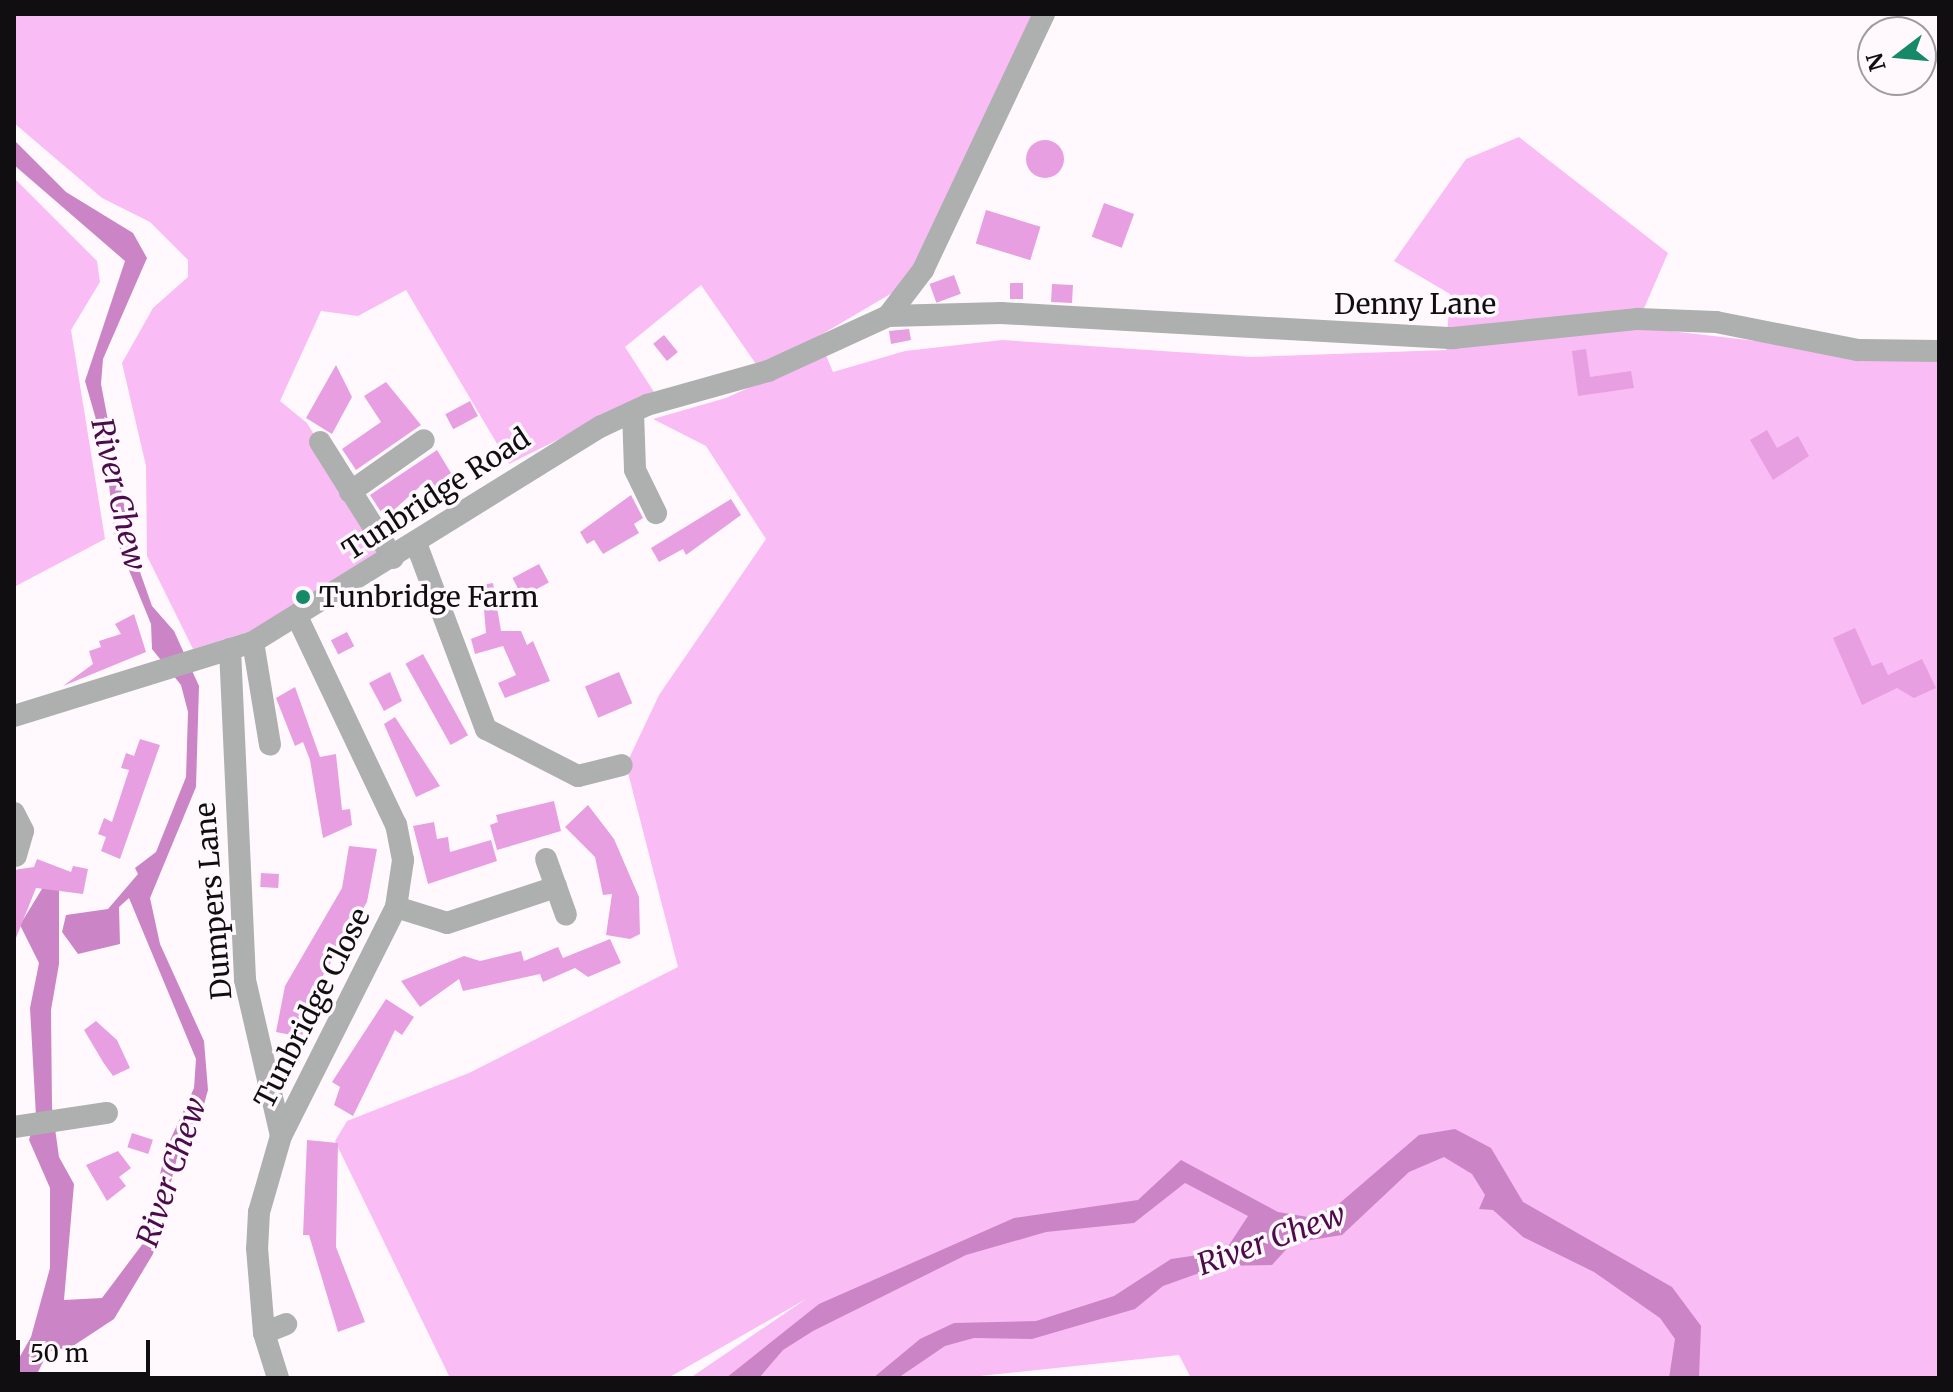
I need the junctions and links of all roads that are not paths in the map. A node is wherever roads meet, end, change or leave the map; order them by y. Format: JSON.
{"nodes":[{"id":1,"x":1044,"y":14,"type":"edge"},
{"id":2,"x":888,"y":316,"type":"junction"},
{"id":3,"x":1939,"y":351,"type":"edge"},
{"id":4,"x":633,"y":412,"type":"junction"},
{"id":5,"x":424,"y":440,"type":"dead end"},
{"id":6,"x":320,"y":442,"type":"dead end"},
{"id":7,"x":350,"y":492,"type":"junction"},
{"id":8,"x":656,"y":513,"type":"dead end"},
{"id":9,"x":416,"y":543,"type":"junction"},
{"id":10,"x":393,"y":558,"type":"junction"},
{"id":11,"x":298,"y":619,"type":"junction"},
{"id":12,"x":253,"y":642,"type":"junction"},
{"id":13,"x":230,"y":649,"type":"junction"},
{"id":14,"x":14,"y":716,"type":"edge"},
{"id":15,"x":270,"y":745,"type":"dead end"},
{"id":16,"x":622,"y":765,"type":"dead end"},
{"id":17,"x":14,"y":813,"type":"edge"},
{"id":18,"x":16,"y":856,"type":"edge"},
{"id":19,"x":546,"y":859,"type":"dead end"},
{"id":20,"x":556,"y":887,"type":"junction"},
{"id":21,"x":396,"y":907,"type":"junction"},
{"id":22,"x":566,"y":915,"type":"dead end"},
{"id":23,"x":107,"y":1113,"type":"dead end"},
{"id":24,"x":23,"y":1125,"type":"edge"},
{"id":25,"x":281,"y":1136,"type":"junction"},
{"id":26,"x":286,"y":1324,"type":"dead end"},
{"id":27,"x":264,"y":1333,"type":"junction"},
{"id":28,"x":278,"y":1378,"type":"edge"}],
"edges":[{"from":1,"to":2,"type":"street"},
{"from":2,"to":3,"type":"street","name":"Denny Lane"},
{"from":2,"to":4,"type":"street","name":"Tunbridge Road"},
{"from":4,"to":8,"type":"street"},
{"from":4,"to":9,"type":"street","name":"Tunbridge Road"},
{"from":5,"to":7,"type":"street"},
{"from":6,"to":7,"type":"street"},
{"from":7,"to":10,"type":"street"},
{"from":9,"to":10,"type":"street","name":"Tunbridge Road"},
{"from":9,"to":16,"type":"street"},
{"from":10,"to":11,"type":"street","name":"Tunbridge Road"},
{"from":11,"to":12,"type":"street","name":"Tunbridge Road"},
{"from":11,"to":21,"type":"street","name":"Tunbridge Close"},
{"from":12,"to":13,"type":"street","name":"Tunbridge Road"},
{"from":12,"to":15,"type":"street"},
{"from":13,"to":14,"type":"street","name":"Tunbridge Road"},
{"from":13,"to":25,"type":"street","name":"Dumpers Lane"},
{"from":17,"to":18,"type":"street"},
{"from":19,"to":20,"type":"street"},
{"from":20,"to":21,"type":"street","name":"Tunbridge Close"},
{"from":20,"to":22,"type":"street"},
{"from":21,"to":25,"type":"street","name":"Tunbridge Close"},
{"from":23,"to":24,"type":"street"},
{"from":25,"to":27,"type":"street","name":"Dumpers Lane"},
{"from":26,"to":27,"type":"street"},
{"from":27,"to":28,"type":"street","name":"Dumpers Lane"}]}
